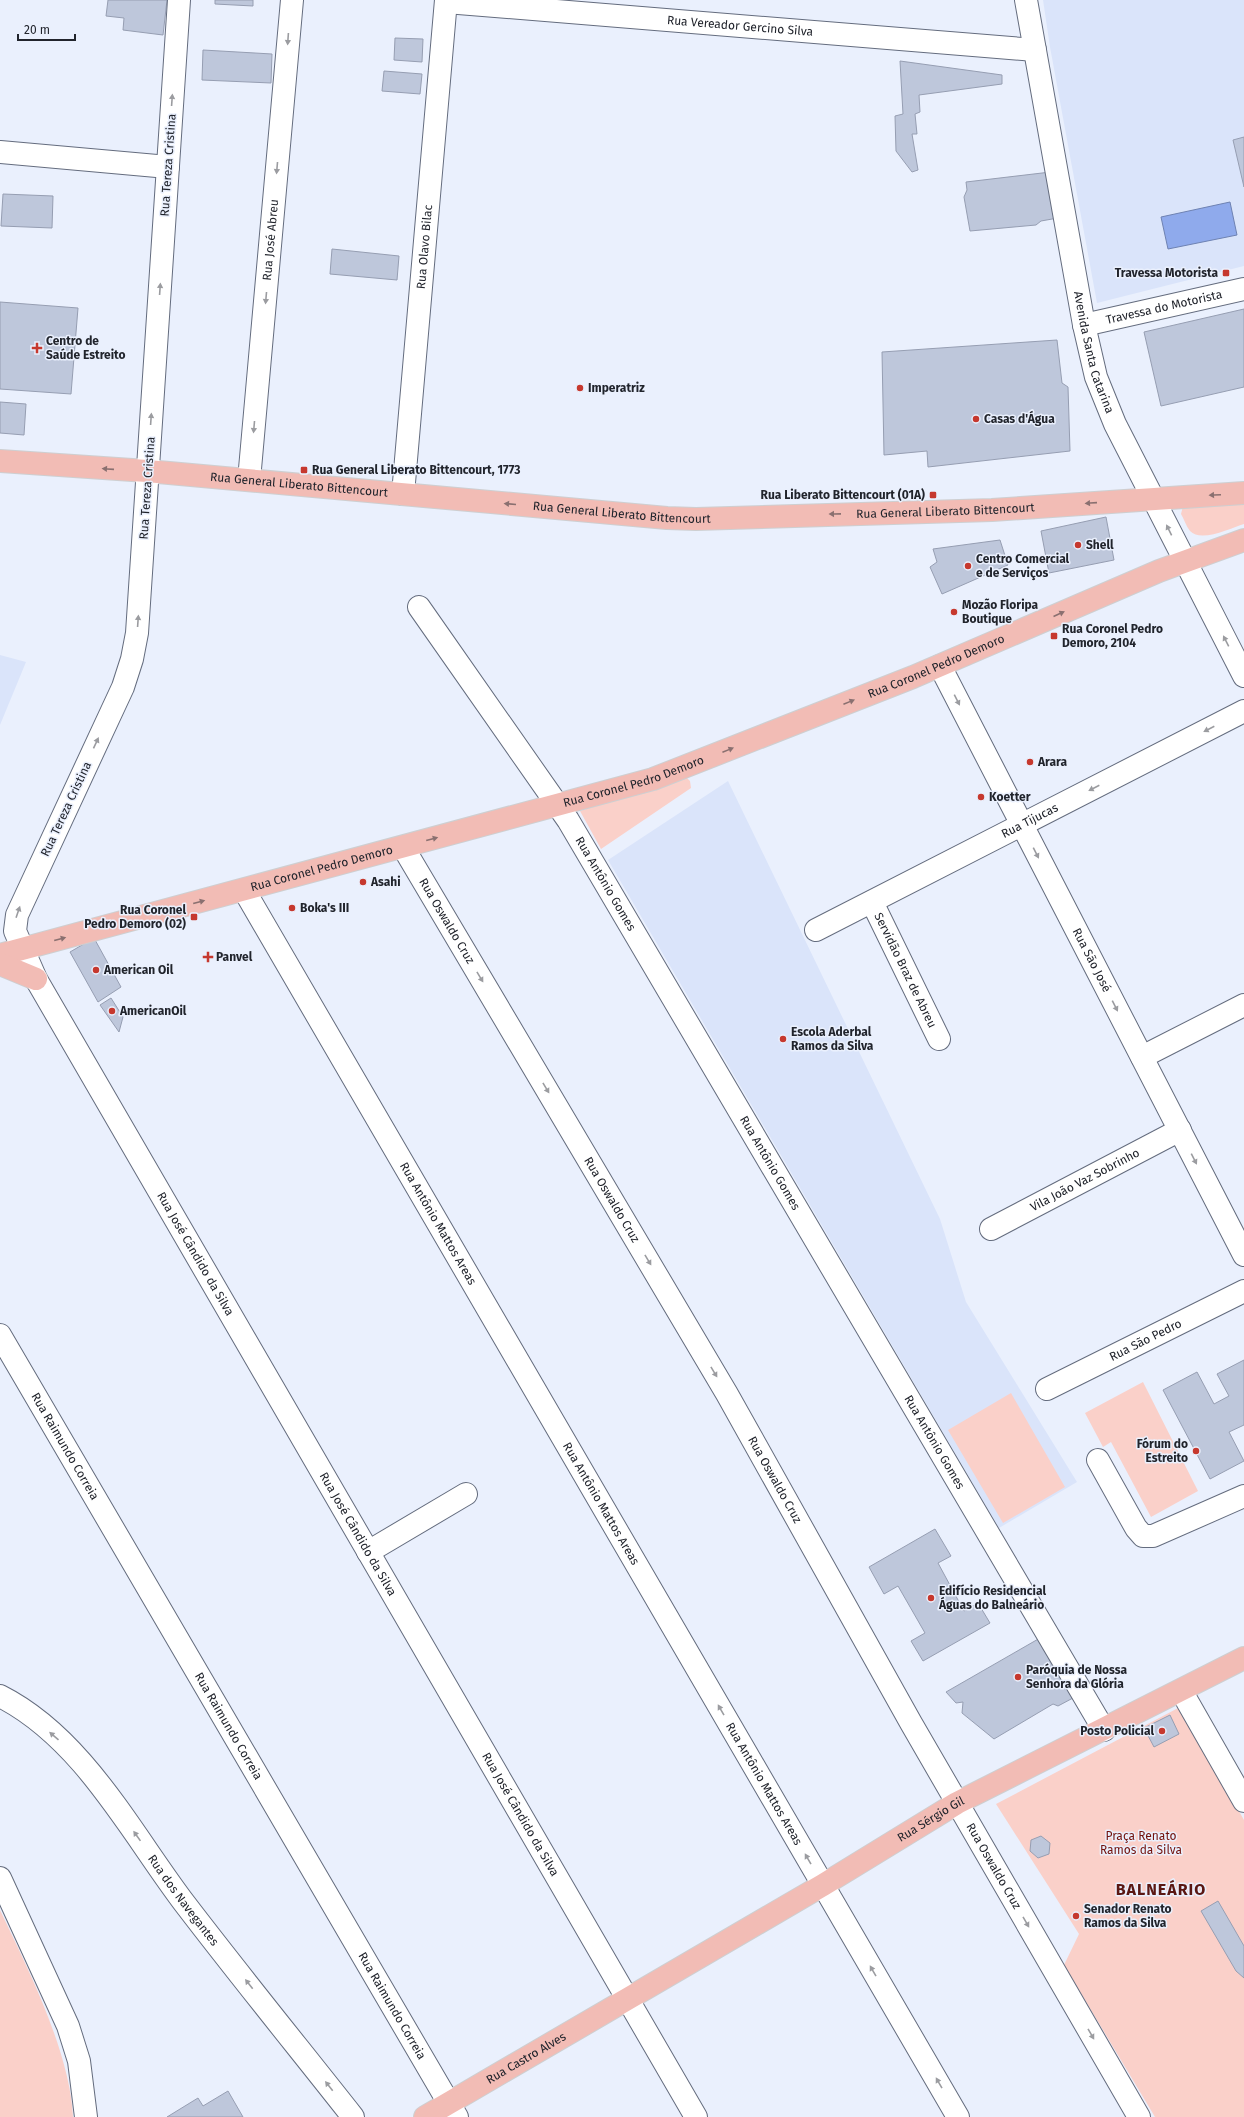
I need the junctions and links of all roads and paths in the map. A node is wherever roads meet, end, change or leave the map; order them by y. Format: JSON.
{"nodes":[{"id":1,"x":179,"y":0,"type":"edge"},
{"id":2,"x":292,"y":0,"type":"edge"},
{"id":3,"x":1026,"y":0,"type":"edge"},
{"id":4,"x":446,"y":1,"type":"edge"},
{"id":5,"x":1034,"y":50,"type":"junction"},
{"id":6,"x":0,"y":152,"type":"edge"},
{"id":7,"x":168,"y":167,"type":"junction"},
{"id":8,"x":1244,"y":289,"type":"edge"},
{"id":9,"x":1084,"y":324,"type":"junction"},
{"id":10,"x":0,"y":461,"type":"edge"},
{"id":11,"x":147,"y":472,"type":"junction"},
{"id":12,"x":249,"y":480,"type":"junction"},
{"id":13,"x":1244,"y":493,"type":"edge"},
{"id":14,"x":403,"y":494,"type":"junction"},
{"id":15,"x":1154,"y":498,"type":"junction"},
{"id":16,"x":1244,"y":540,"type":"edge"},
{"id":17,"x":1185,"y":561,"type":"junction"},
{"id":18,"x":419,"y":607,"type":"dead end"},
{"id":19,"x":940,"y":666,"type":"junction"},
{"id":20,"x":1244,"y":676,"type":"edge"},
{"id":21,"x":1244,"y":711,"type":"edge"},
{"id":22,"x":558,"y":805,"type":"junction"},
{"id":23,"x":1022,"y":825,"type":"junction"},
{"id":24,"x":403,"y":846,"type":"junction"},
{"id":25,"x":244,"y":890,"type":"junction"},
{"id":26,"x":872,"y":902,"type":"junction"},
{"id":27,"x":816,"y":930,"type":"dead end"},
{"id":28,"x":22,"y":950,"type":"junction"},
{"id":29,"x":0,"y":955,"type":"edge"},
{"id":30,"x":0,"y":964,"type":"edge"},
{"id":31,"x":36,"y":980,"type":"junction"},
{"id":32,"x":1244,"y":1005,"type":"edge"},
{"id":33,"x":939,"y":1039,"type":"dead end"},
{"id":34,"x":1142,"y":1057,"type":"junction"},
{"id":35,"x":1180,"y":1130,"type":"junction"},
{"id":36,"x":991,"y":1229,"type":"dead end"},
{"id":37,"x":1244,"y":1255,"type":"edge"},
{"id":38,"x":1244,"y":1291,"type":"edge"},
{"id":39,"x":0,"y":1335,"type":"edge"},
{"id":40,"x":1047,"y":1389,"type":"dead end"},
{"id":41,"x":1098,"y":1460,"type":"dead end"},
{"id":42,"x":466,"y":1494,"type":"dead end"},
{"id":43,"x":1244,"y":1496,"type":"edge"},
{"id":44,"x":368,"y":1552,"type":"junction"},
{"id":45,"x":1244,"y":1658,"type":"edge"},
{"id":46,"x":0,"y":1696,"type":"edge"},
{"id":47,"x":1187,"y":1701,"type":"dead end"},
{"id":48,"x":1104,"y":1730,"type":"junction"},
{"id":49,"x":1244,"y":1801,"type":"edge"},
{"id":50,"x":957,"y":1803,"type":"junction"},
{"id":51,"x":0,"y":1878,"type":"edge"},
{"id":52,"x":823,"y":1885,"type":"junction"},
{"id":53,"x":627,"y":2000,"type":"junction"},
{"id":54,"x":453,"y":2110,"type":"edge"},
{"id":55,"x":86,"y":2117,"type":"edge"},
{"id":56,"x":354,"y":2117,"type":"edge"},
{"id":57,"x":425,"y":2117,"type":"edge"},
{"id":58,"x":696,"y":2117,"type":"edge"},
{"id":59,"x":958,"y":2117,"type":"edge"},
{"id":60,"x":1139,"y":2117,"type":"edge"}],
"edges":[{"from":7,"to":1,"type":"street","name":"Rua Tereza Cristina","one_way":true},
{"from":2,"to":12,"type":"street","name":"Rua José Abreu","one_way":true},
{"from":3,"to":5,"type":"street","name":"Avenida Santa Catarina"},
{"from":4,"to":5,"type":"street","name":"Rua Vereador Gercino Silva"},
{"from":4,"to":14,"type":"street","name":"Rua Olavo Bilac"},
{"from":5,"to":9,"type":"street","name":"Avenida Santa Catarina"},
{"from":6,"to":7,"type":"street"},
{"from":11,"to":7,"type":"street","name":"Rua Tereza Cristina","one_way":true},
{"from":8,"to":9,"type":"street","name":"Travessa do Motorista"},
{"from":9,"to":15,"type":"street","name":"Avenida Santa Catarina"},
{"from":11,"to":10,"type":"main road","name":"Rua General Liberato Bittencourt","one_way":true},
{"from":11,"to":12,"type":"main road","name":"Rua General Liberato Bittencourt"},
{"from":28,"to":11,"type":"street","name":"Rua Tereza Cristina","one_way":true},
{"from":12,"to":14,"type":"main road","name":"Rua General Liberato Bittencourt"},
{"from":13,"to":15,"type":"main road","name":"Rua General Liberato Bittencourt","one_way":true},
{"from":15,"to":14,"type":"main road","name":"Rua General Liberato Bittencourt","one_way":true},
{"from":17,"to":15,"type":"street","name":"Avenida Santa Catarina","one_way":true},
{"from":16,"to":17,"type":"main road","name":"Rua Coronel Pedro Demoro"},
{"from":19,"to":17,"type":"main road","name":"Rua Coronel Pedro Demoro","one_way":true},
{"from":20,"to":17,"type":"street","name":"Avenida Santa Catarina","one_way":true},
{"from":18,"to":22,"type":"street","name":"Rua Antônio Gomes"},
{"from":22,"to":19,"type":"main road","name":"Rua Coronel Pedro Demoro","one_way":true},
{"from":19,"to":23,"type":"street","name":"Rua São José","one_way":true},
{"from":21,"to":23,"type":"street","name":"Rua Tijucas","one_way":true},
{"from":24,"to":22,"type":"main road","name":"Rua Coronel Pedro Demoro","one_way":true},
{"from":22,"to":48,"type":"street","name":"Rua Antônio Gomes"},
{"from":23,"to":26,"type":"street","name":"Rua Tijucas"},
{"from":23,"to":34,"type":"street","name":"Rua São José","one_way":true},
{"from":24,"to":25,"type":"main road","name":"Rua Coronel Pedro Demoro"},
{"from":24,"to":50,"type":"street","name":"Rua Oswaldo Cruz","one_way":true},
{"from":28,"to":25,"type":"main road","name":"Rua Coronel Pedro Demoro","one_way":true},
{"from":52,"to":25,"type":"street","name":"Rua Antônio Mattos Areas","one_way":true},
{"from":26,"to":27,"type":"street","name":"Rua Tijucas"},
{"from":26,"to":33,"type":"street","name":"Servidão Braz de Abreu"},
{"from":28,"to":29,"type":"main road","name":"Rua Coronel Pedro Demoro"},
{"from":28,"to":31,"type":"street","name":"Rua José Cândido da Silva"},
{"from":30,"to":31,"type":"main road"},
{"from":31,"to":44,"type":"street","name":"Rua José Cândido da Silva"},
{"from":32,"to":34,"type":"street"},
{"from":34,"to":35,"type":"street","name":"Rua São José"},
{"from":35,"to":36,"type":"street","name":"Vila João Vaz Sobrinho"},
{"from":35,"to":37,"type":"street","name":"Rua São José","one_way":true},
{"from":38,"to":40,"type":"street","name":"Rua São Pedro"},
{"from":39,"to":54,"type":"street","name":"Rua Raimundo Correia"},
{"from":41,"to":43,"type":"street"},
{"from":42,"to":44,"type":"street"},
{"from":44,"to":53,"type":"street","name":"Rua José Cândido da Silva"},
{"from":45,"to":48,"type":"main road","name":"Rua Sérgio Gil"},
{"from":56,"to":46,"type":"street","name":"Rua dos Navegantes","one_way":true},
{"from":47,"to":49,"type":"street"},
{"from":48,"to":50,"type":"main road","name":"Rua Sérgio Gil"},
{"from":50,"to":52,"type":"main road","name":"Rua Sérgio Gil"},
{"from":50,"to":60,"type":"street","name":"Rua Oswaldo Cruz","one_way":true},
{"from":51,"to":55,"type":"street"},
{"from":52,"to":53,"type":"main road","name":"Rua Sérgio Gil"},
{"from":59,"to":52,"type":"street","name":"Rua Antônio Mattos Areas","one_way":true},
{"from":53,"to":54,"type":"main road","name":"Rua Castro Alves"},
{"from":53,"to":58,"type":"street","name":"Rua José Cândido da Silva"},
{"from":54,"to":57,"type":"main road","name":"Rua Castro Alves"}]}
